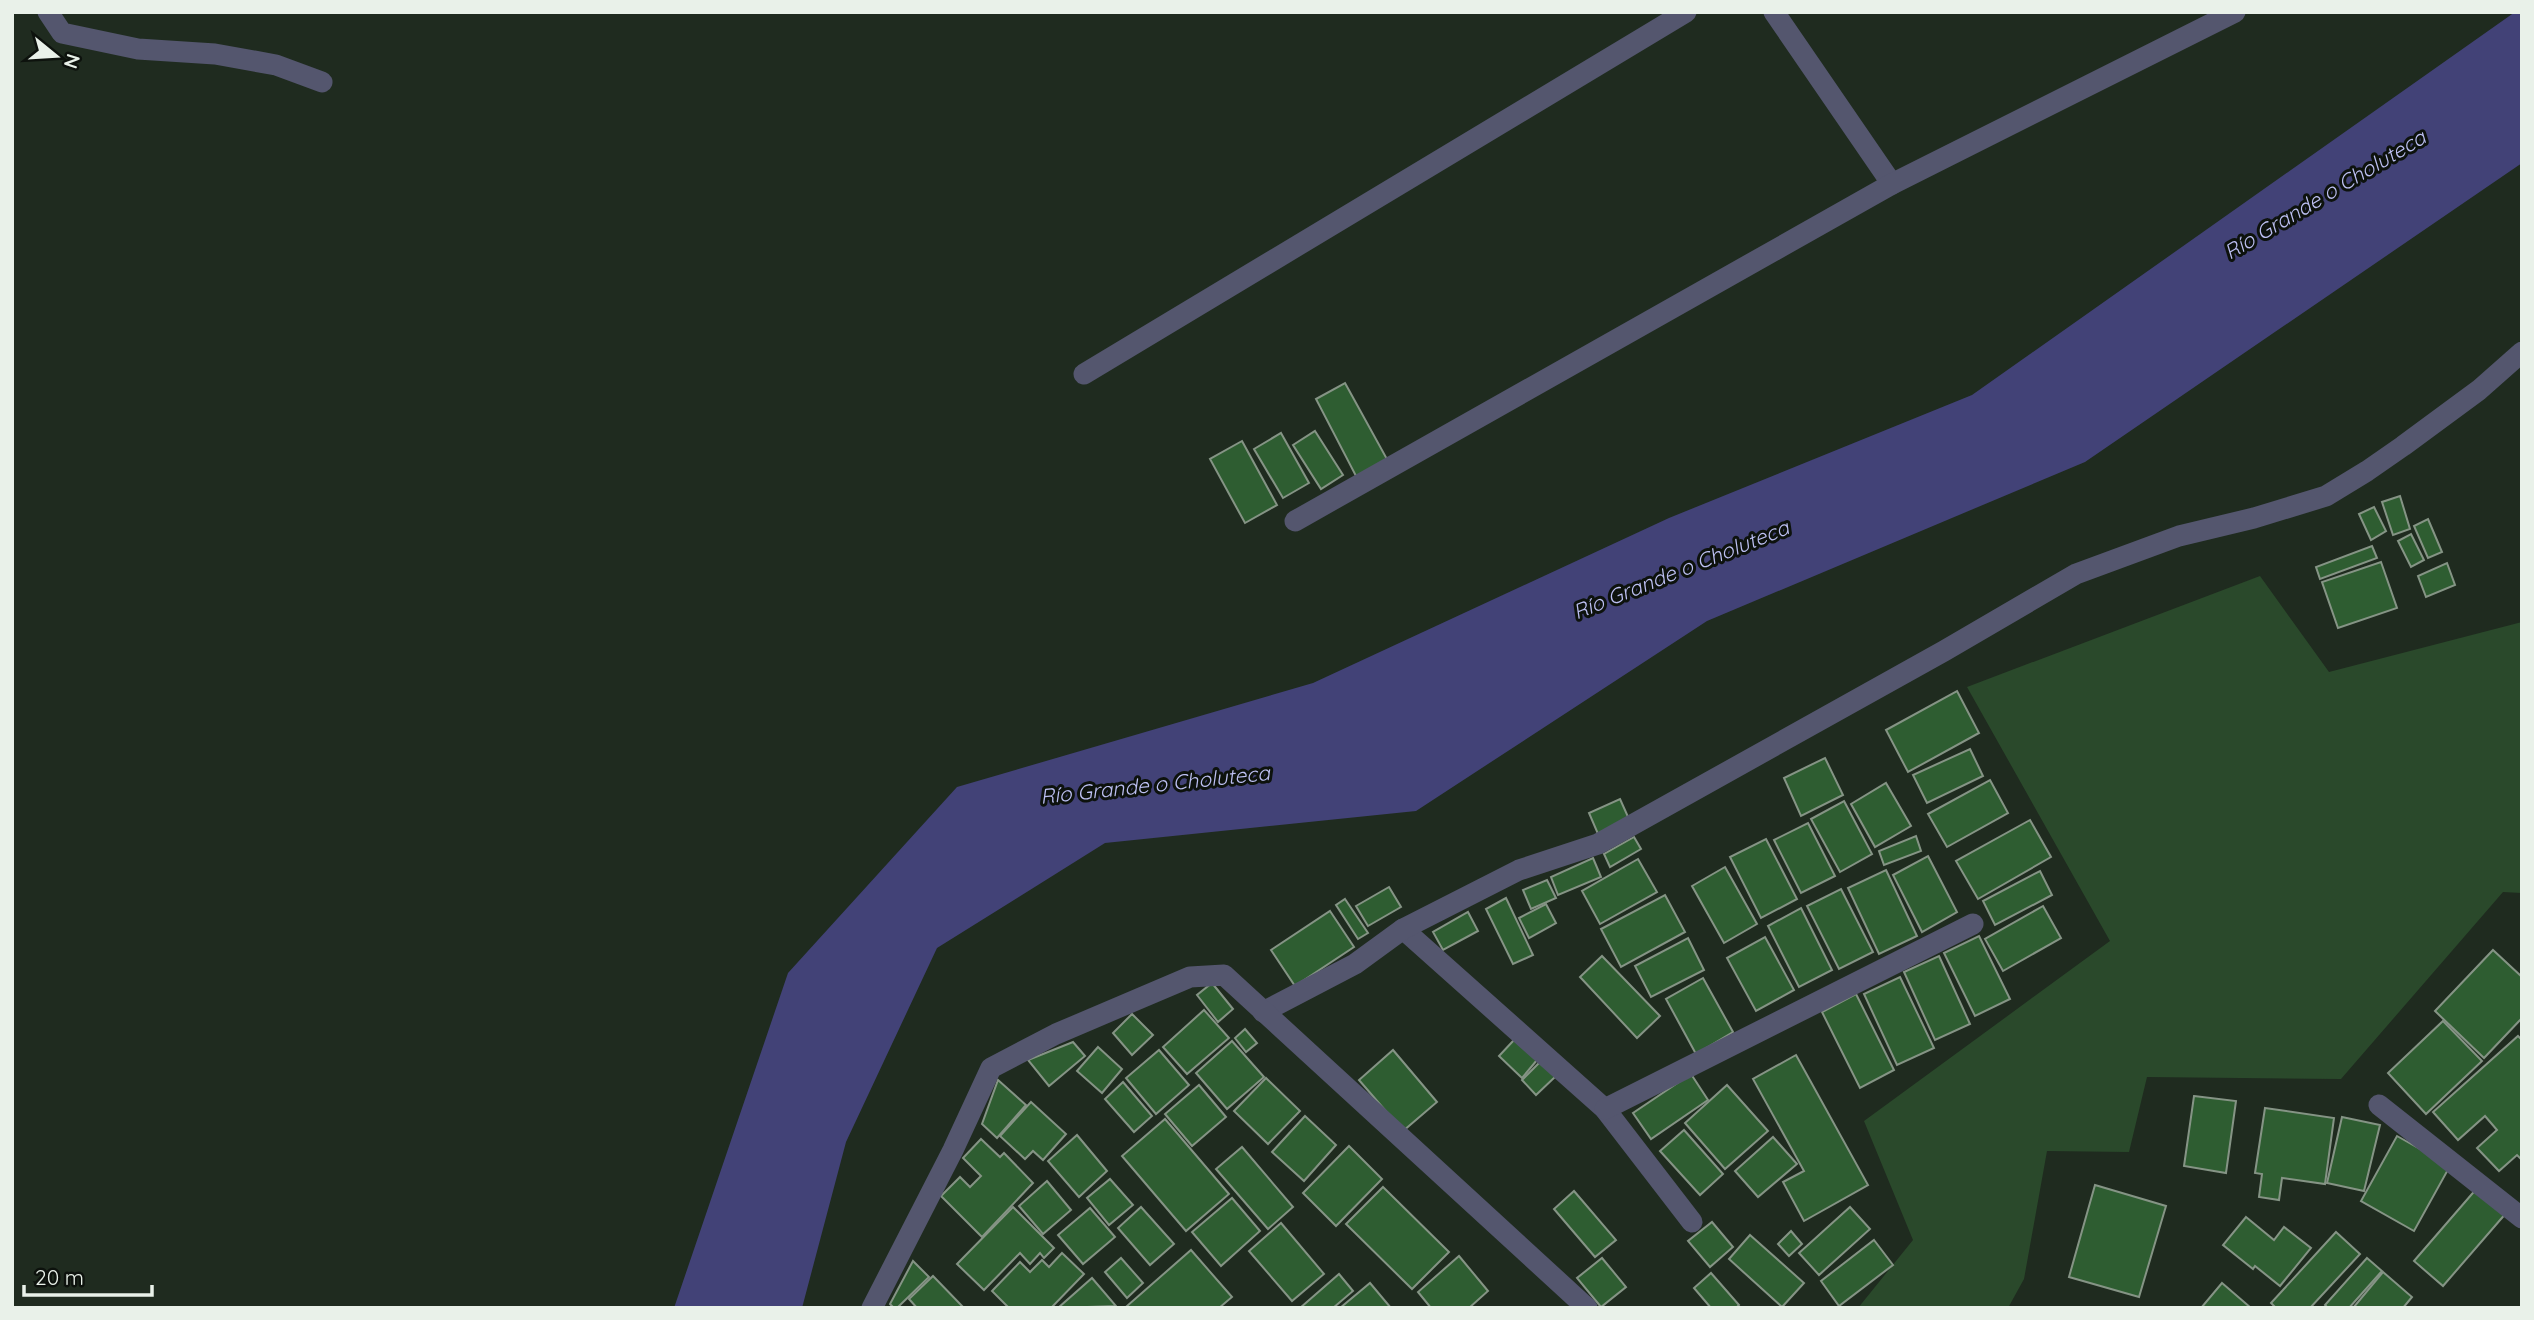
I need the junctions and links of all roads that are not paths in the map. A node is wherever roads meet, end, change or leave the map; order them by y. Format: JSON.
{"nodes":[{"id":1,"x":48,"y":12,"type":"edge"},
{"id":2,"x":1686,"y":12,"type":"edge"},
{"id":3,"x":1774,"y":12,"type":"edge"},
{"id":4,"x":2235,"y":12,"type":"edge"},
{"id":5,"x":322,"y":82,"type":"dead end"},
{"id":6,"x":1892,"y":184,"type":"junction"},
{"id":7,"x":2522,"y":352,"type":"edge"},
{"id":8,"x":1084,"y":374,"type":"dead end"},
{"id":9,"x":1295,"y":522,"type":"dead end"},
{"id":10,"x":1973,"y":924,"type":"dead end"},
{"id":11,"x":1404,"y":929,"type":"junction"},
{"id":12,"x":1263,"y":1012,"type":"junction"},
{"id":13,"x":2379,"y":1105,"type":"dead end"},
{"id":14,"x":1605,"y":1109,"type":"junction"},
{"id":15,"x":2522,"y":1218,"type":"edge"},
{"id":16,"x":1692,"y":1222,"type":"dead end"},
{"id":17,"x":872,"y":1308,"type":"edge"},
{"id":18,"x":1587,"y":1308,"type":"edge"}],
"edges":[{"from":1,"to":5,"type":"street"},
{"from":2,"to":8,"type":"street"},
{"from":3,"to":6,"type":"street"},
{"from":4,"to":6,"type":"street"},
{"from":6,"to":9,"type":"street"},
{"from":7,"to":11,"type":"street"},
{"from":10,"to":14,"type":"street"},
{"from":11,"to":12,"type":"street"},
{"from":11,"to":14,"type":"street"},
{"from":12,"to":17,"type":"street"},
{"from":12,"to":18,"type":"street"},
{"from":13,"to":15,"type":"street"},
{"from":14,"to":16,"type":"street"}]}
